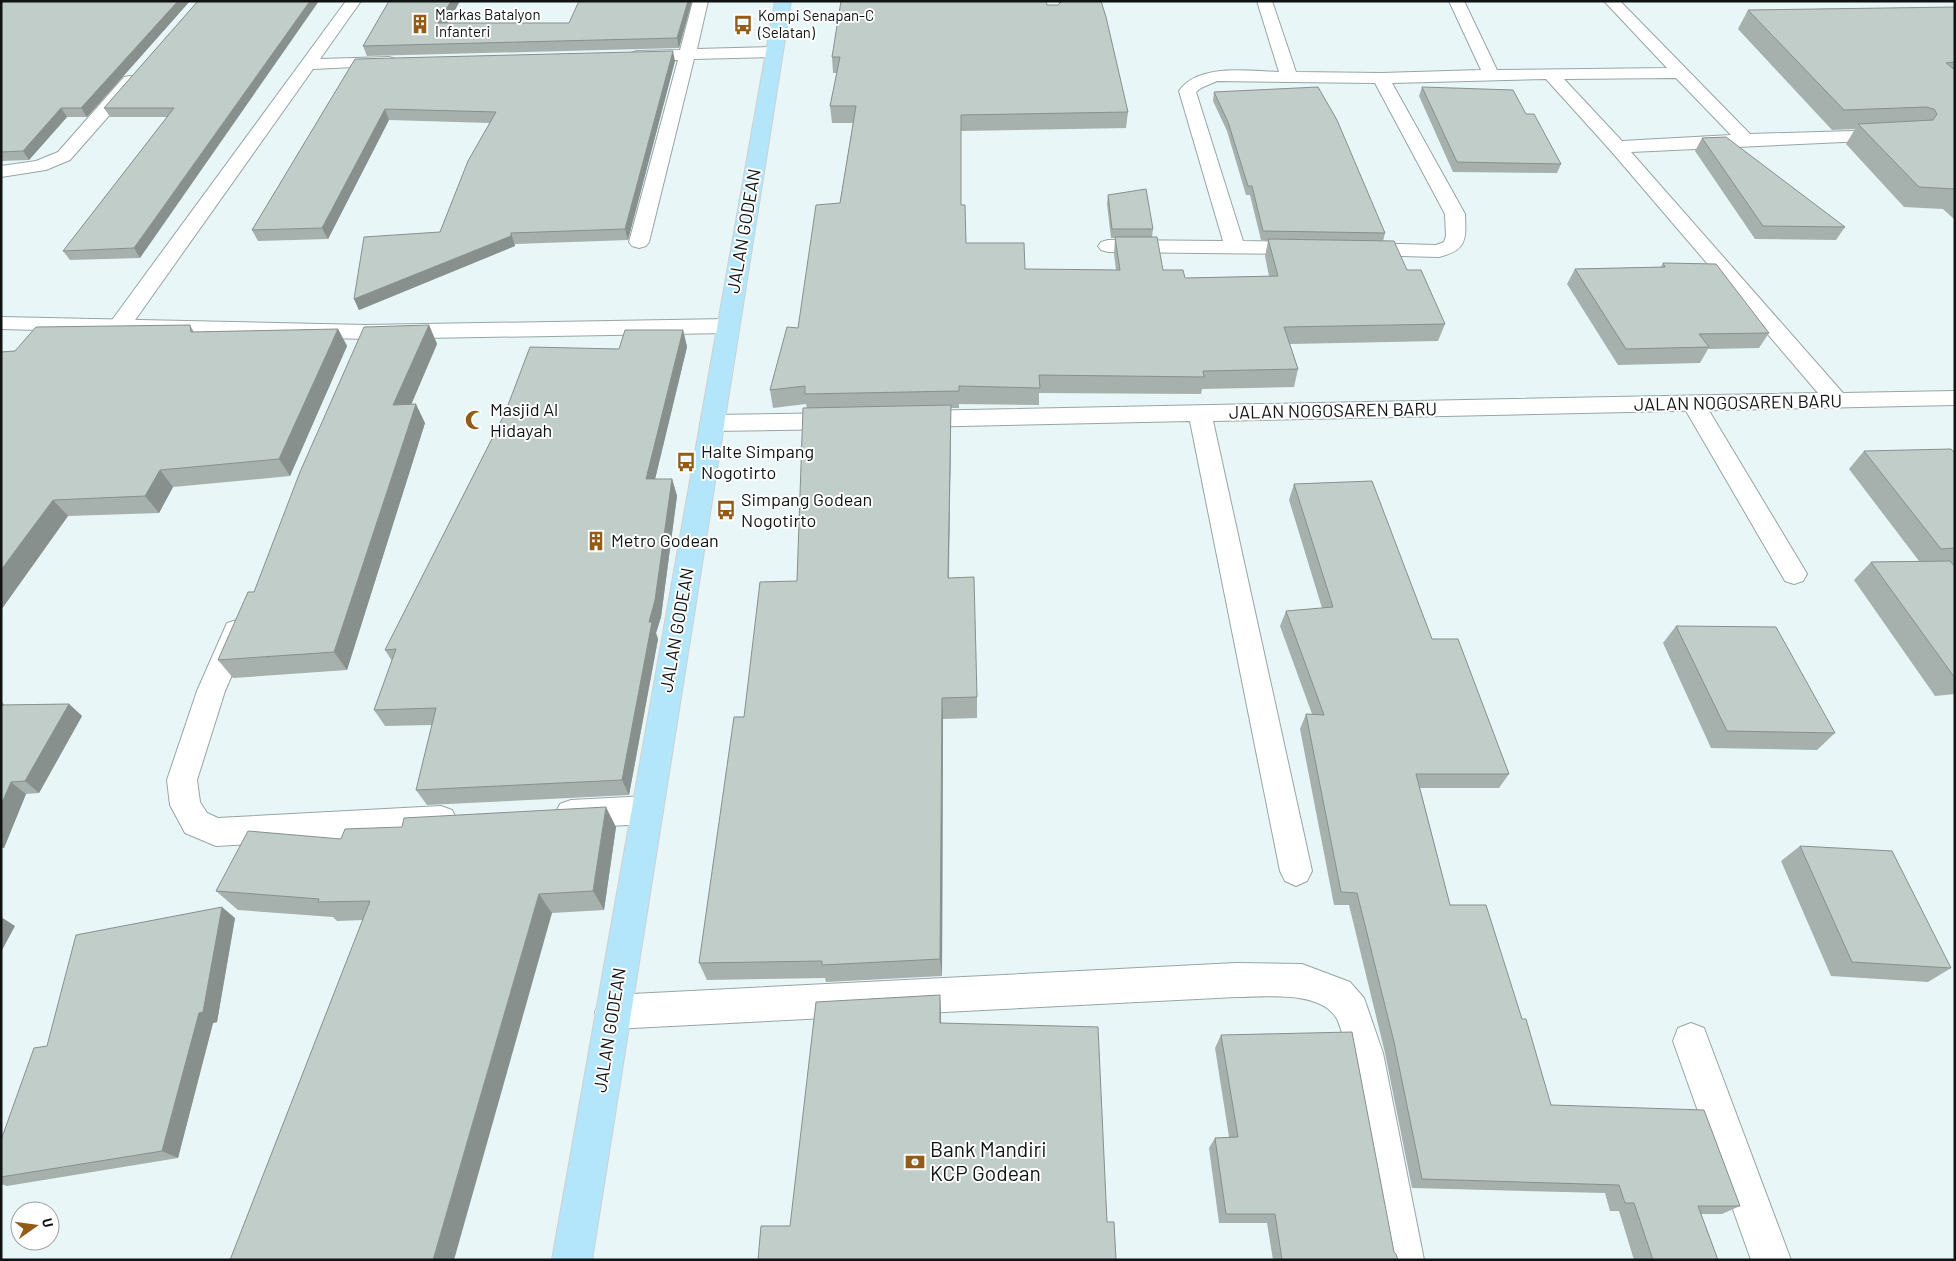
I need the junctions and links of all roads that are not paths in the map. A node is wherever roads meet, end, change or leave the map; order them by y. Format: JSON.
{"nodes":[{"id":1,"x":354,"y":1,"type":"edge"},
{"id":2,"x":701,"y":1,"type":"edge"},
{"id":3,"x":783,"y":1,"type":"edge"},
{"id":4,"x":1264,"y":1,"type":"edge"},
{"id":5,"x":1456,"y":1,"type":"edge"},
{"id":6,"x":1611,"y":1,"type":"edge"},
{"id":7,"x":774,"y":52,"type":"junction"},
{"id":8,"x":687,"y":55,"type":"junction"},
{"id":9,"x":618,"y":57,"type":"edge"},
{"id":10,"x":410,"y":61,"type":"edge"},
{"id":11,"x":310,"y":64,"type":"junction"},
{"id":12,"x":142,"y":68,"type":"edge"},
{"id":13,"x":1679,"y":73,"type":"junction"},
{"id":14,"x":1491,"y":75,"type":"junction"},
{"id":15,"x":1551,"y":75,"type":"junction"},
{"id":16,"x":1289,"y":77,"type":"junction"},
{"id":17,"x":1381,"y":78,"type":"junction"},
{"id":18,"x":1903,"y":135,"type":"edge"},
{"id":19,"x":1745,"y":140,"type":"junction"},
{"id":20,"x":1617,"y":147,"type":"junction"},
{"id":21,"x":1,"y":172,"type":"edge"},
{"id":22,"x":639,"y":242,"type":"dead end"},
{"id":23,"x":1108,"y":246,"type":"dead end"},
{"id":24,"x":1235,"y":247,"type":"junction"},
{"id":25,"x":1,"y":323,"type":"edge"},
{"id":26,"x":120,"y":325,"type":"junction"},
{"id":27,"x":728,"y":326,"type":"junction"},
{"id":28,"x":366,"y":332,"type":"junction"},
{"id":29,"x":354,"y":359,"type":"edge"},
{"id":30,"x":1837,"y":401,"type":"junction"},
{"id":31,"x":1952,"y":401,"type":"edge"},
{"id":32,"x":1694,"y":404,"type":"junction"},
{"id":33,"x":1201,"y":414,"type":"junction"},
{"id":34,"x":862,"y":420,"type":"edge"},
{"id":35,"x":892,"y":420,"type":"edge"},
{"id":36,"x":712,"y":423,"type":"junction"},
{"id":37,"x":1794,"y":574,"type":"dead end"},
{"id":38,"x":246,"y":610,"type":"edge"},
{"id":39,"x":647,"y":810,"type":"junction"},
{"id":40,"x":539,"y":815,"type":"edge"},
{"id":41,"x":470,"y":819,"type":"edge"},
{"id":42,"x":1296,"y":871,"type":"dead end"},
{"id":43,"x":613,"y":1012,"type":"junction"},
{"id":44,"x":1691,"y":1041,"type":"dead end"},
{"id":45,"x":572,"y":1260,"type":"edge"},
{"id":46,"x":1404,"y":1260,"type":"edge"},
{"id":47,"x":1771,"y":1260,"type":"edge"}],
"edges":[{"from":1,"to":11,"type":"street"},
{"from":2,"to":8,"type":"street"},
{"from":3,"to":7,"type":"main road","name":"JALAN GODEAN"},
{"from":4,"to":16,"type":"street"},
{"from":5,"to":14,"type":"street"},
{"from":6,"to":13,"type":"street"},
{"from":7,"to":8,"type":"street"},
{"from":7,"to":27,"type":"main road","name":"JALAN GODEAN"},
{"from":8,"to":9,"type":"street"},
{"from":8,"to":22,"type":"street"},
{"from":10,"to":11,"type":"street"},
{"from":11,"to":26,"type":"street"},
{"from":12,"to":21,"type":"street"},
{"from":13,"to":15,"type":"street"},
{"from":13,"to":19,"type":"street"},
{"from":14,"to":15,"type":"street"},
{"from":14,"to":17,"type":"street"},
{"from":15,"to":20,"type":"street"},
{"from":16,"to":17,"type":"street"},
{"from":16,"to":24,"type":"street"},
{"from":17,"to":24,"type":"street"},
{"from":18,"to":19,"type":"street"},
{"from":19,"to":20,"type":"street"},
{"from":20,"to":30,"type":"street"},
{"from":23,"to":24,"type":"street"},
{"from":25,"to":26,"type":"street"},
{"from":26,"to":28,"type":"street"},
{"from":27,"to":28,"type":"street"},
{"from":27,"to":36,"type":"main road","name":"JALAN GODEAN"},
{"from":28,"to":29,"type":"street"},
{"from":30,"to":31,"type":"street","name":"JALAN NOGOSAREN BARU"},
{"from":30,"to":32,"type":"street","name":"JALAN NOGOSAREN BARU"},
{"from":32,"to":33,"type":"street","name":"JALAN NOGOSAREN BARU"},
{"from":32,"to":37,"type":"street"},
{"from":33,"to":35,"type":"street","name":"JALAN NOGOSAREN BARU"},
{"from":33,"to":42,"type":"street"},
{"from":34,"to":36,"type":"street"},
{"from":36,"to":39,"type":"main road","name":"JALAN GODEAN"},
{"from":38,"to":41,"type":"street"},
{"from":39,"to":40,"type":"street"},
{"from":39,"to":43,"type":"main road","name":"JALAN GODEAN"},
{"from":43,"to":45,"type":"main road","name":"JALAN GODEAN"},
{"from":43,"to":46,"type":"street"},
{"from":44,"to":47,"type":"street"}]}
